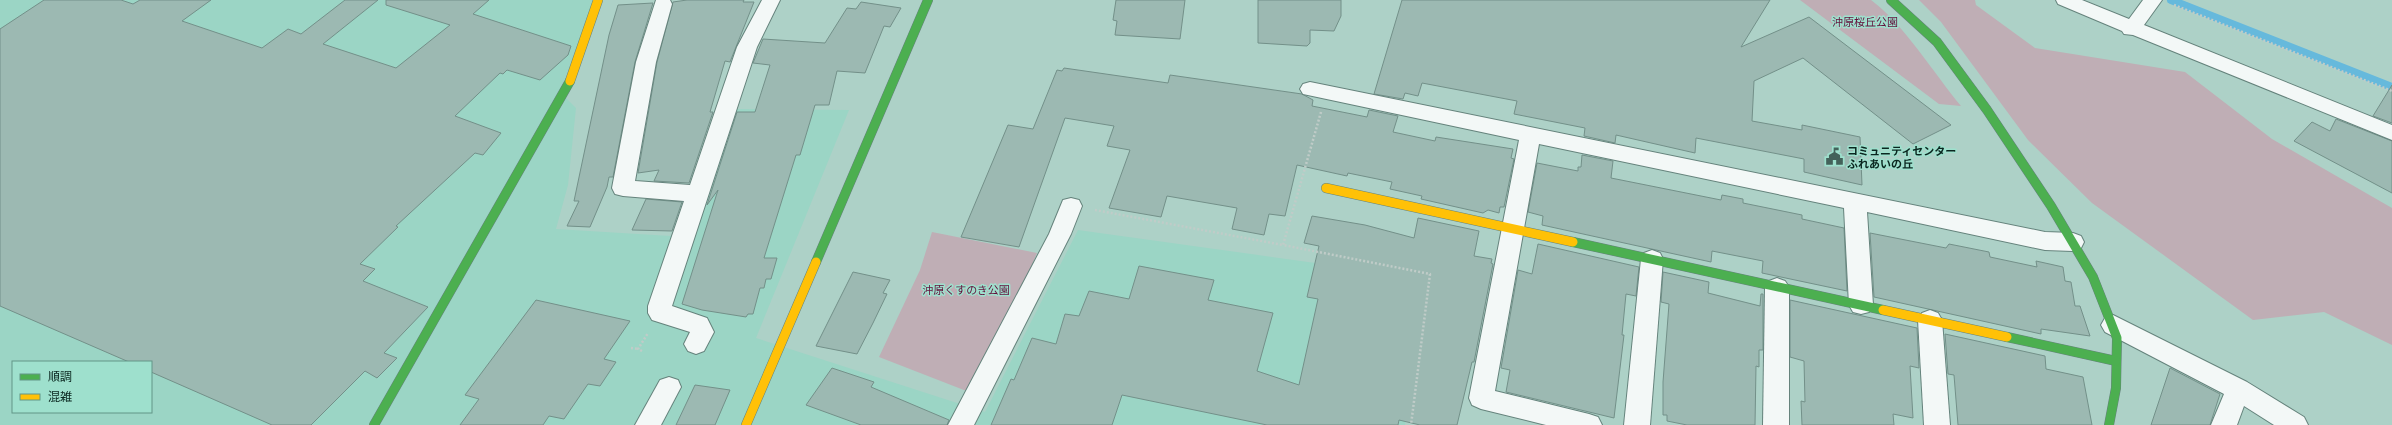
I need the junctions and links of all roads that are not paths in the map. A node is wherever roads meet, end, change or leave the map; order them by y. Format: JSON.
{"nodes":[{"id":1,"x":598,"y":0,"type":"edge"},
{"id":2,"x":771,"y":0,"type":"edge"},
{"id":3,"x":928,"y":0,"type":"edge"},
{"id":4,"x":1892,"y":0,"type":"edge"},
{"id":5,"x":2065,"y":0,"type":"edge"},
{"id":6,"x":2161,"y":1,"type":"edge"},
{"id":7,"x":663,"y":4,"type":"dead end"},
{"id":8,"x":2131,"y":29,"type":"junction"},
{"id":9,"x":1318,"y":91,"type":"road end"},
{"id":10,"x":2392,"y":133,"type":"edge"},
{"id":11,"x":1530,"y":134,"type":"junction"},
{"id":12,"x":1326,"y":188,"type":"dead end"},
{"id":13,"x":698,"y":194,"type":"junction"},
{"id":14,"x":1855,"y":201,"type":"junction"},
{"id":15,"x":1071,"y":206,"type":"road end"},
{"id":16,"x":1512,"y":229,"type":"junction"},
{"id":17,"x":2073,"y":242,"type":"junction"},
{"id":18,"x":1652,"y":259,"type":"junction"},
{"id":19,"x":1777,"y":287,"type":"junction"},
{"id":20,"x":1861,"y":305,"type":"junction"},
{"id":21,"x":1930,"y":320,"type":"junction"},
{"id":22,"x":2113,"y":326,"type":"junction"},
{"id":23,"x":696,"y":344,"type":"dead end"},
{"id":24,"x":2116,"y":361,"type":"junction"},
{"id":25,"x":670,"y":387,"type":"dead end"},
{"id":26,"x":2238,"y":389,"type":"junction"},
{"id":27,"x":374,"y":425,"type":"edge"},
{"id":28,"x":648,"y":425,"type":"edge"},
{"id":29,"x":746,"y":425,"type":"edge"},
{"id":30,"x":961,"y":425,"type":"edge"},
{"id":31,"x":1589,"y":425,"type":"edge"},
{"id":32,"x":1637,"y":425,"type":"edge"},
{"id":33,"x":1776,"y":425,"type":"edge"},
{"id":34,"x":1937,"y":425,"type":"edge"},
{"id":35,"x":2109,"y":425,"type":"edge"},
{"id":36,"x":2224,"y":425,"type":"edge"},
{"id":37,"x":2295,"y":425,"type":"edge"}],
"edges":[{"from":1,"to":27,"type":"street"},
{"from":2,"to":13,"type":"street"},
{"from":3,"to":29,"type":"street"},
{"from":4,"to":17,"type":"street"},
{"from":5,"to":8,"type":"street"},
{"from":6,"to":8,"type":"street"},
{"from":7,"to":13,"type":"street"},
{"from":8,"to":10,"type":"street"},
{"from":9,"to":11,"type":"street"},
{"from":11,"to":14,"type":"street"},
{"from":11,"to":16,"type":"street"},
{"from":12,"to":16,"type":"street"},
{"from":13,"to":23,"type":"street"},
{"from":14,"to":17,"type":"street"},
{"from":14,"to":20,"type":"street"},
{"from":15,"to":30,"type":"street"},
{"from":16,"to":18,"type":"street"},
{"from":16,"to":31,"type":"street"},
{"from":17,"to":22,"type":"street"},
{"from":18,"to":19,"type":"street"},
{"from":18,"to":32,"type":"street"},
{"from":19,"to":20,"type":"street"},
{"from":19,"to":33,"type":"street"},
{"from":20,"to":21,"type":"street"},
{"from":21,"to":24,"type":"street"},
{"from":21,"to":34,"type":"street"},
{"from":22,"to":24,"type":"street"},
{"from":22,"to":26,"type":"street"},
{"from":24,"to":35,"type":"street"},
{"from":25,"to":28,"type":"street"},
{"from":26,"to":36,"type":"street"},
{"from":26,"to":37,"type":"street"}]}
